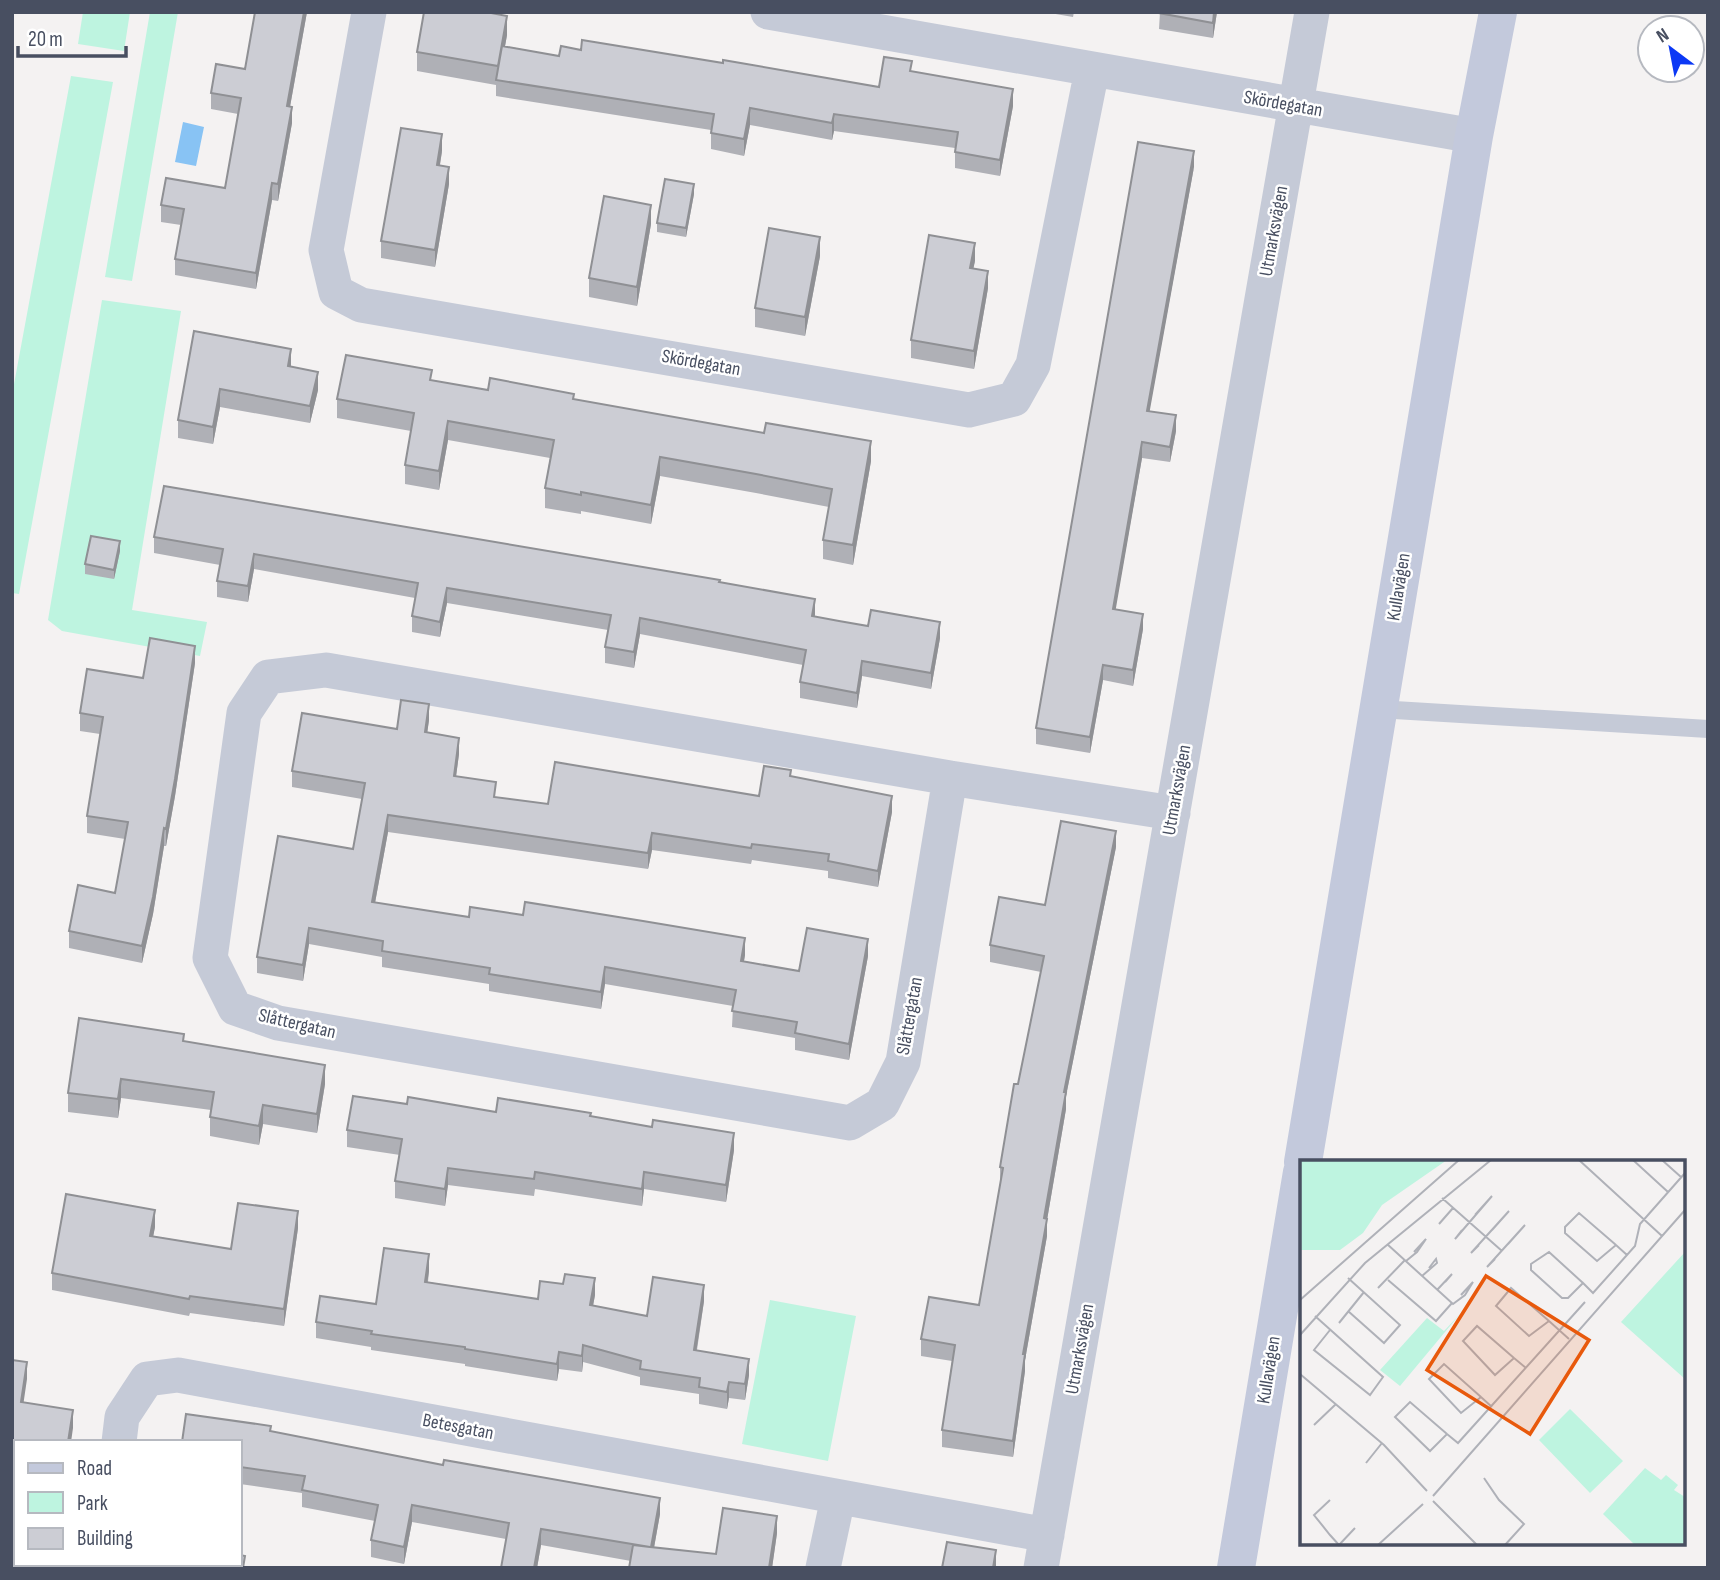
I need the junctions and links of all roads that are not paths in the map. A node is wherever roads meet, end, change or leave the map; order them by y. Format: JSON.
{"nodes":[{"id":1,"x":369,"y":12,"type":"edge"},
{"id":2,"x":768,"y":12,"type":"edge"},
{"id":3,"x":1312,"y":12,"type":"edge"},
{"id":4,"x":1498,"y":12,"type":"edge"},
{"id":5,"x":1092,"y":70,"type":"junction"},
{"id":6,"x":1295,"y":106,"type":"junction"},
{"id":7,"x":1474,"y":136,"type":"junction"},
{"id":8,"x":1378,"y":709,"type":"junction"},
{"id":9,"x":1708,"y":729,"type":"edge"},
{"id":10,"x":950,"y":778,"type":"junction"},
{"id":11,"x":1173,"y":813,"type":"junction"},
{"id":12,"x":1303,"y":1160,"type":"edge"},
{"id":13,"x":1300,"y":1184,"type":"edge"},
{"id":14,"x":119,"y":1440,"type":"edge"},
{"id":15,"x":838,"y":1498,"type":"junction"},
{"id":16,"x":1044,"y":1551,"type":"edge"},
{"id":17,"x":823,"y":1568,"type":"edge"},
{"id":18,"x":1236,"y":1568,"type":"edge"}],
"edges":[{"from":1,"to":5,"type":"street","name":"Skördegatan"},
{"from":2,"to":5,"type":"street","name":"Skördegatan"},
{"from":3,"to":6,"type":"street","name":"Utmarksvägen"},
{"from":4,"to":7,"type":"street","name":"Kullavägen"},
{"from":5,"to":6,"type":"street","name":"Skördegatan"},
{"from":6,"to":7,"type":"street","name":"Skördegatan"},
{"from":6,"to":11,"type":"street","name":"Utmarksvägen"},
{"from":7,"to":8,"type":"street","name":"Kullavägen"},
{"from":8,"to":9,"type":"lane"},
{"from":8,"to":12,"type":"street","name":"Kullavägen"},
{"from":10,"to":10,"type":"street","name":"Slåttergatan"},
{"from":10,"to":11,"type":"street","name":"Slåttergatan"},
{"from":11,"to":16,"type":"street","name":"Utmarksvägen"},
{"from":13,"to":18,"type":"street","name":"Kullavägen"},
{"from":14,"to":15,"type":"street","name":"Betesgatan"},
{"from":15,"to":16,"type":"street","name":"Betesgatan"},
{"from":15,"to":17,"type":"street"}]}
